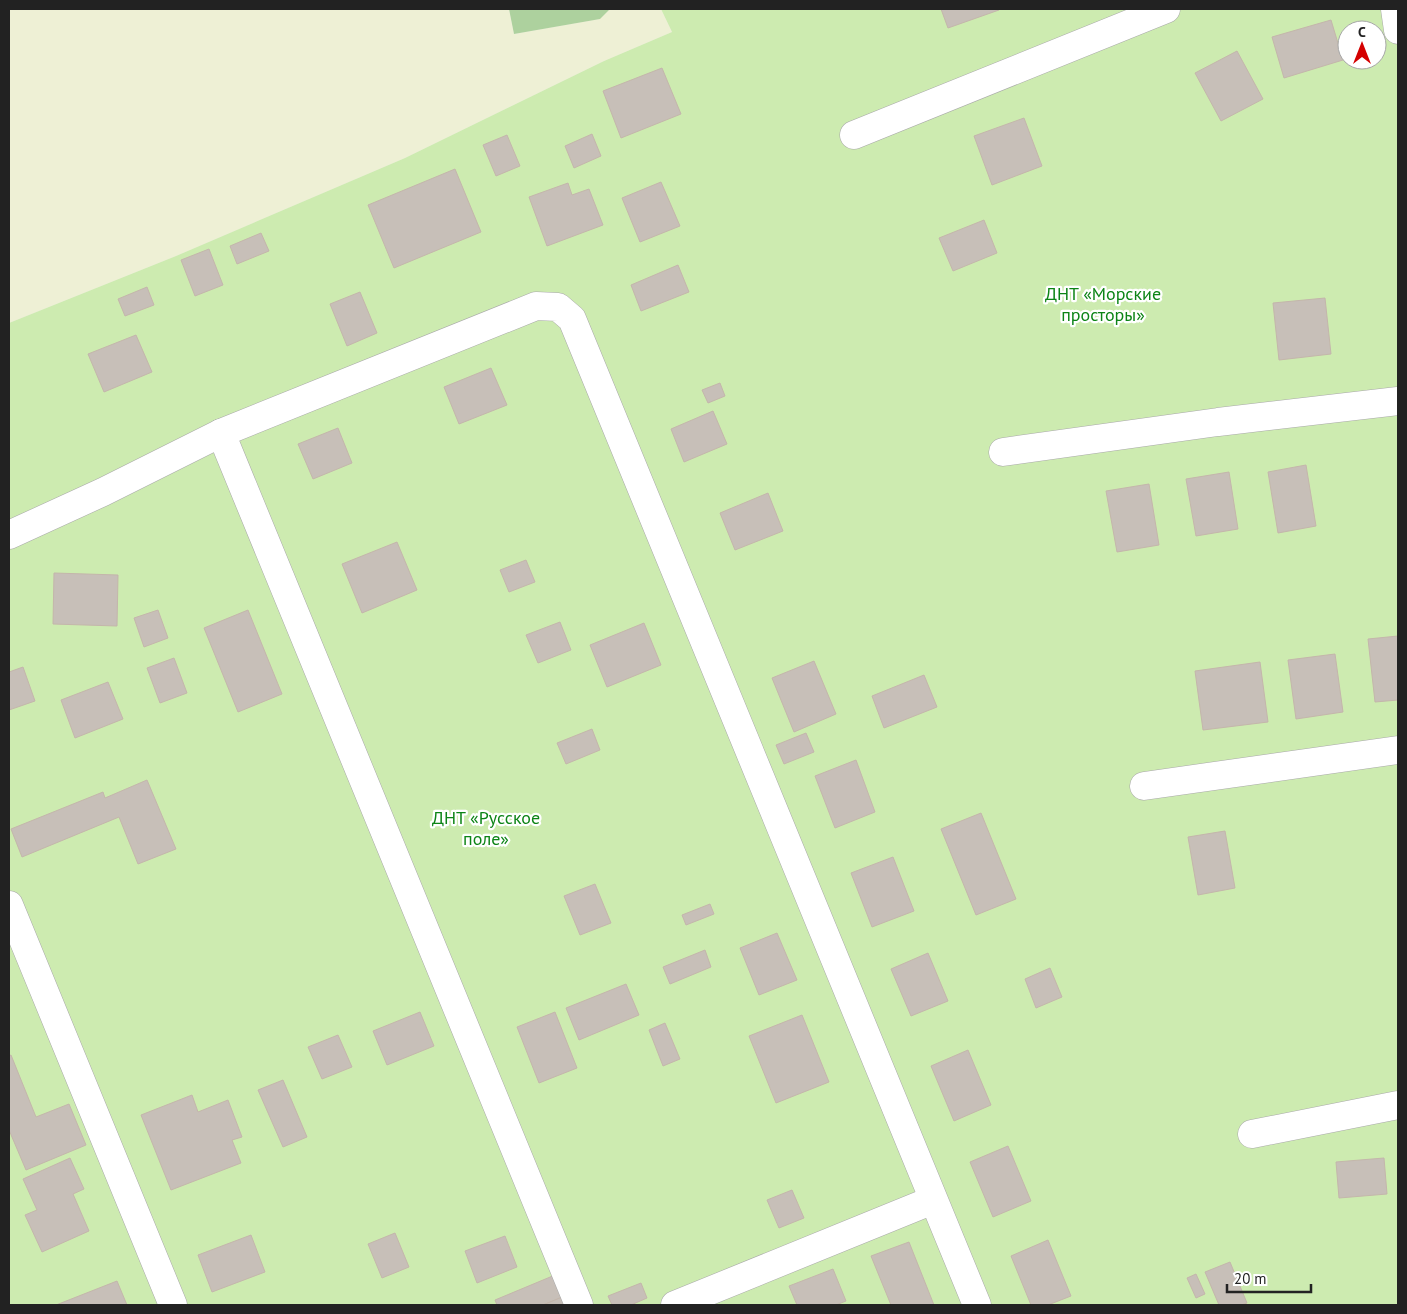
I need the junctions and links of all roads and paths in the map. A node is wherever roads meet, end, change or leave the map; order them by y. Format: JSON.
{"nodes":[{"id":1,"x":1166,"y":9,"type":"edge"},
{"id":2,"x":1395,"y":9,"type":"edge"},
{"id":3,"x":1398,"y":30,"type":"edge"},
{"id":4,"x":854,"y":135,"type":"dead end"},
{"id":5,"x":1398,"y":401,"type":"edge"},
{"id":6,"x":221,"y":433,"type":"junction"},
{"id":7,"x":1003,"y":452,"type":"dead end"},
{"id":8,"x":9,"y":535,"type":"edge"},
{"id":9,"x":1398,"y":750,"type":"edge"},
{"id":10,"x":1144,"y":786,"type":"dead end"},
{"id":11,"x":9,"y":905,"type":"edge"},
{"id":12,"x":1398,"y":1105,"type":"edge"},
{"id":13,"x":1252,"y":1134,"type":"dead end"},
{"id":14,"x":933,"y":1200,"type":"junction"},
{"id":15,"x":173,"y":1305,"type":"edge"},
{"id":16,"x":579,"y":1305,"type":"edge"},
{"id":17,"x":675,"y":1305,"type":"edge"},
{"id":18,"x":977,"y":1305,"type":"edge"}],
"edges":[{"from":1,"to":4,"type":"street"},
{"from":2,"to":3,"type":"street"},
{"from":5,"to":7,"type":"street"},
{"from":6,"to":8,"type":"street"},
{"from":6,"to":14,"type":"street"},
{"from":6,"to":16,"type":"street"},
{"from":9,"to":10,"type":"street"},
{"from":11,"to":15,"type":"street"},
{"from":12,"to":13,"type":"street"},
{"from":14,"to":17,"type":"street"},
{"from":14,"to":18,"type":"street"}]}
